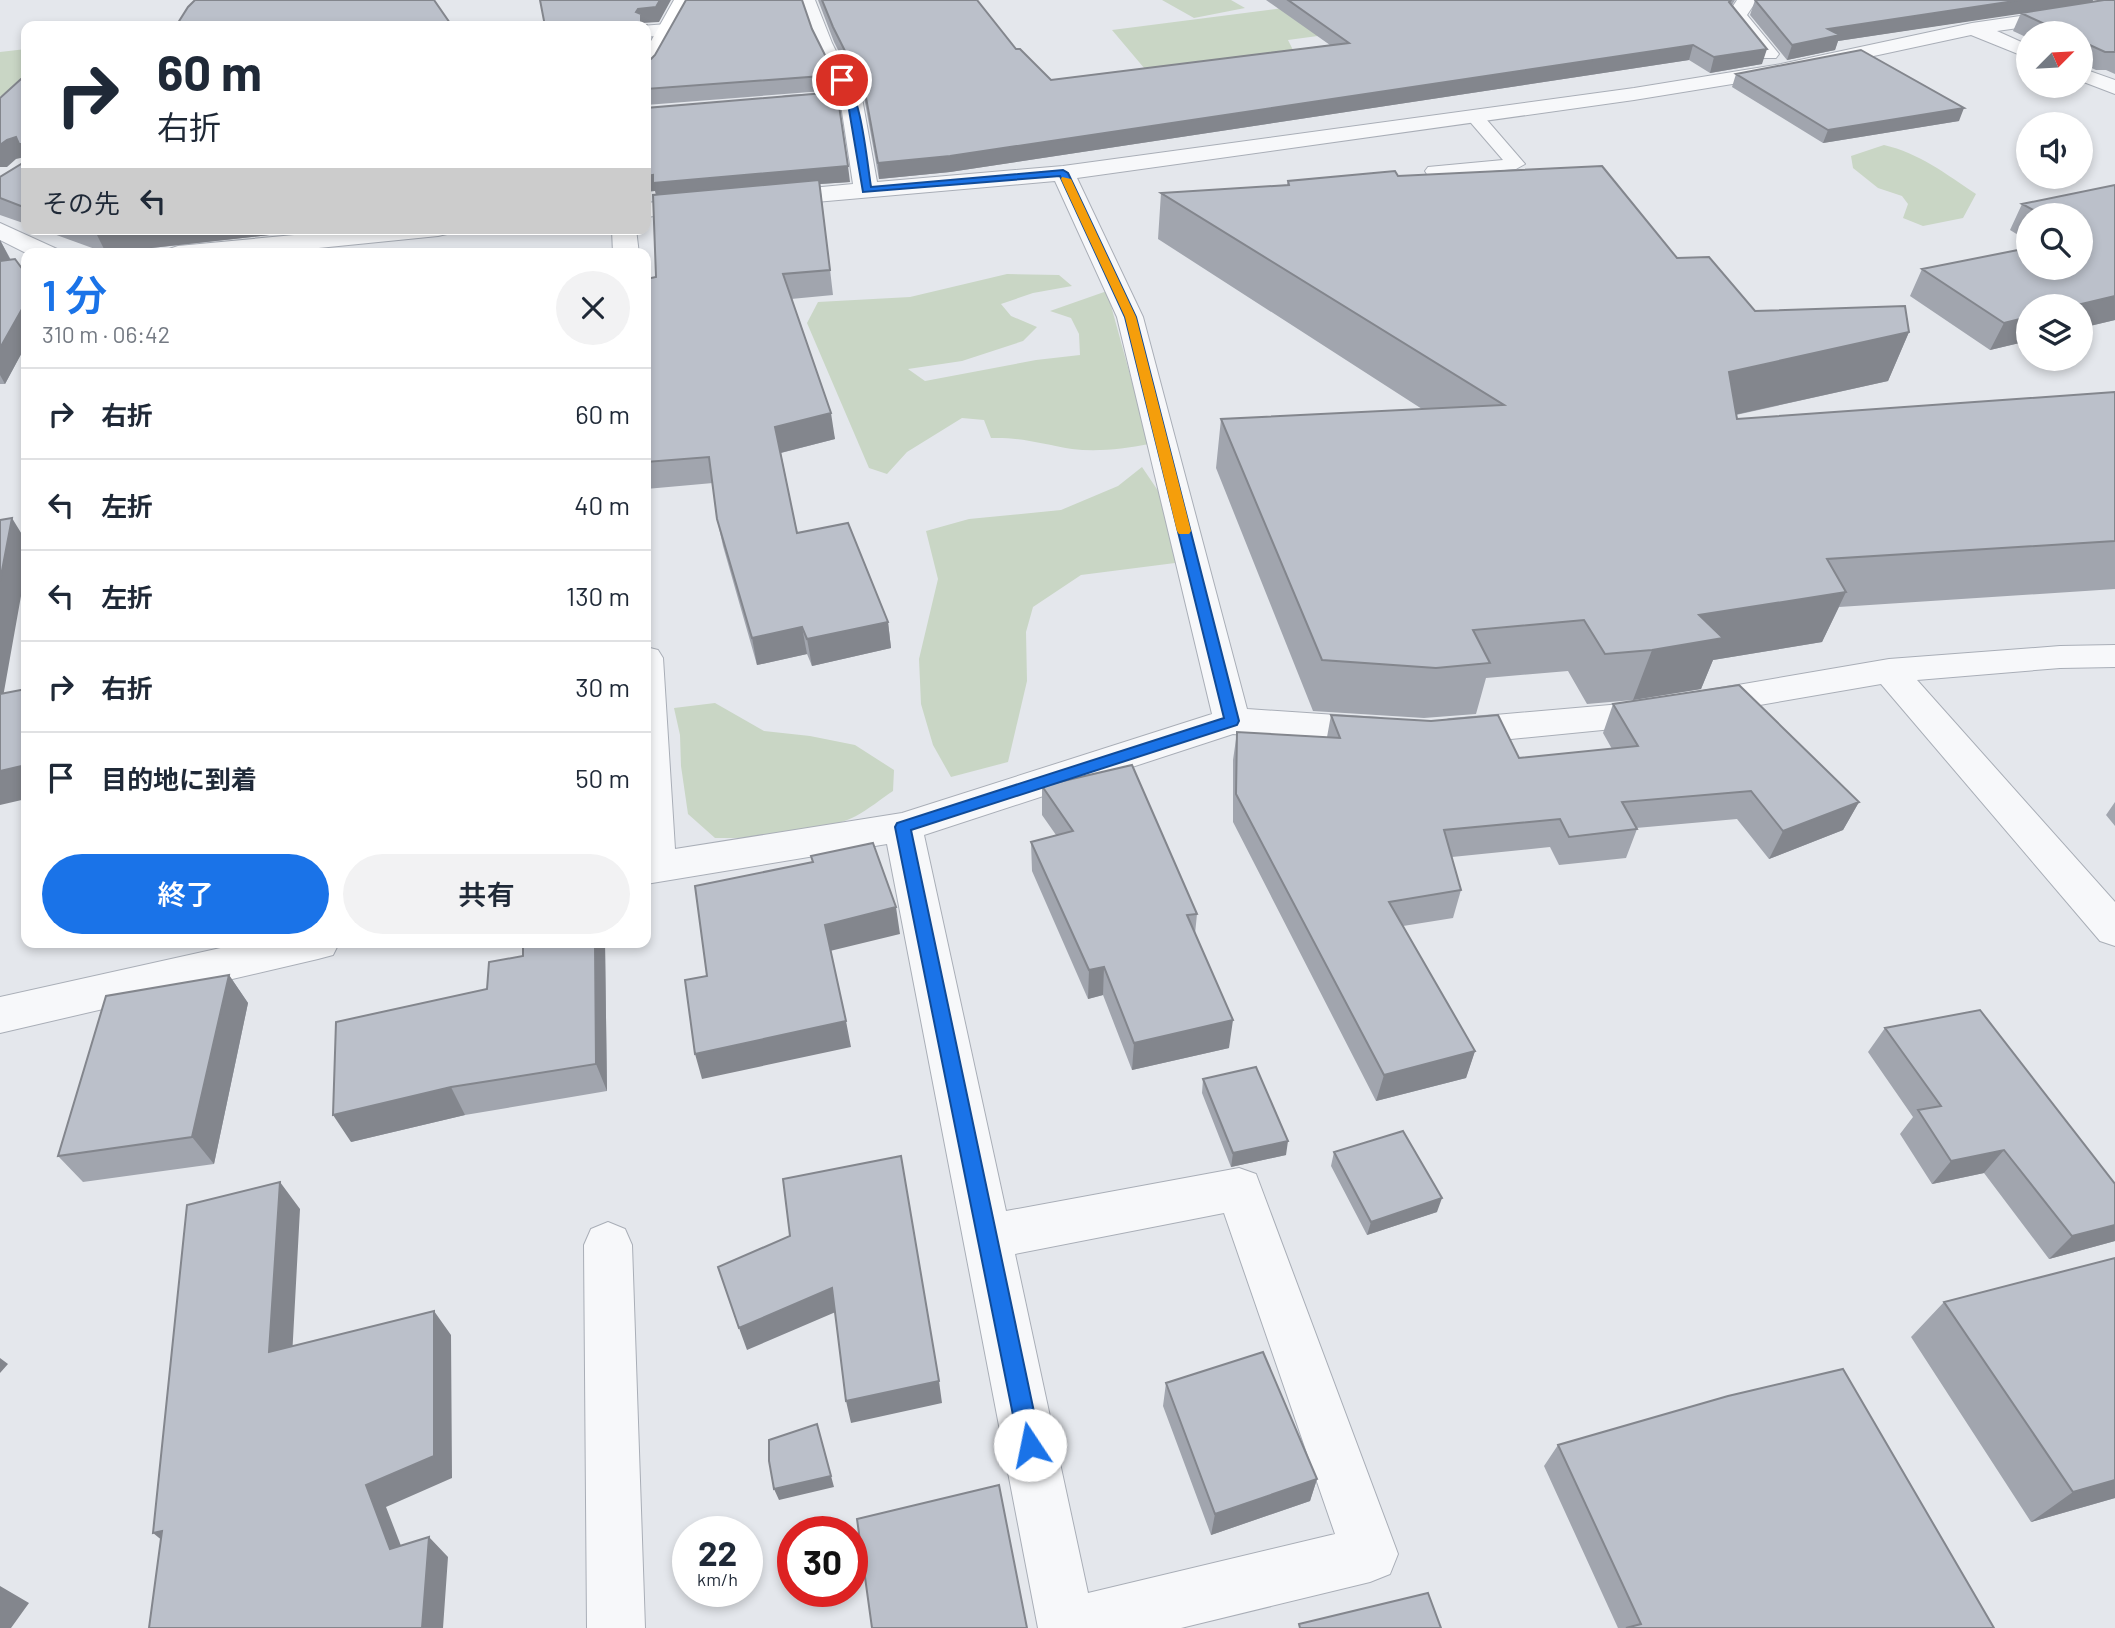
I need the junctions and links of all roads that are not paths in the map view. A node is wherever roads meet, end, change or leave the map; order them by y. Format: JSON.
{"nodes":[{"id":1,"x":684,"y":0,"type":"edge"},
{"id":2,"x":808,"y":0,"type":"edge"},
{"id":3,"x":1747,"y":0,"type":"edge"},
{"id":4,"x":2115,"y":9,"type":"edge"},
{"id":5,"x":1972,"y":29,"type":"junction"},
{"id":6,"x":667,"y":30,"type":"junction"},
{"id":7,"x":651,"y":31,"type":"edge"},
{"id":8,"x":2016,"y":47,"type":"edge"},
{"id":9,"x":651,"y":59,"type":"edge"},
{"id":10,"x":1781,"y":70,"type":"junction"},
{"id":11,"x":2093,"y":79,"type":"edge"},
{"id":12,"x":2115,"y":88,"type":"edge"},
{"id":13,"x":851,"y":98,"type":"junction"},
{"id":14,"x":769,"y":105,"type":"edge"},
{"id":15,"x":1474,"y":116,"type":"junction"},
{"id":16,"x":1063,"y":173,"type":"junction"},
{"id":17,"x":866,"y":190,"type":"junction"},
{"id":18,"x":1450,"y":196,"type":"edge"},
{"id":19,"x":651,"y":210,"type":"edge"},
{"id":20,"x":0,"y":230,"type":"edge"},
{"id":21,"x":376,"y":235,"type":"edge"},
{"id":22,"x":36,"y":248,"type":"edge"},
{"id":23,"x":240,"y":248,"type":"edge"},
{"id":24,"x":2115,"y":656,"type":"edge"},
{"id":25,"x":1889,"y":671,"type":"junction"},
{"id":26,"x":1232,"y":721,"type":"junction"},
{"id":27,"x":903,"y":827,"type":"junction"},
{"id":28,"x":651,"y":868,"type":"edge"},
{"id":29,"x":2115,"y":930,"type":"edge"},
{"id":30,"x":296,"y":948,"type":"edge"},
{"id":31,"x":0,"y":1015,"type":"edge"},
{"id":32,"x":988,"y":1237,"type":"junction"},
{"id":33,"x":608,"y":1245,"type":"dead end"},
{"id":34,"x":615,"y":1628,"type":"edge"},
{"id":35,"x":1067,"y":1628,"type":"edge"}],
"edges":[{"from":1,"to":6,"type":"street"},
{"from":2,"to":13,"type":"lane"},
{"from":3,"to":10,"type":"street"},
{"from":4,"to":5,"type":"street"},
{"from":5,"to":8,"type":"street"},
{"from":5,"to":10,"type":"street"},
{"from":6,"to":7,"type":"street"},
{"from":6,"to":9,"type":"street"},
{"from":10,"to":15,"type":"street"},
{"from":11,"to":12,"type":"street"},
{"from":13,"to":14,"type":"street"},
{"from":13,"to":17,"type":"street"},
{"from":15,"to":16,"type":"street"},
{"from":15,"to":18,"type":"lane"},
{"from":16,"to":17,"type":"street"},
{"from":16,"to":26,"type":"street"},
{"from":17,"to":19,"type":"street"},
{"from":20,"to":22,"type":"street"},
{"from":21,"to":23,"type":"street"},
{"from":24,"to":25,"type":"street"},
{"from":25,"to":26,"type":"street"},
{"from":25,"to":29,"type":"street"},
{"from":26,"to":27,"type":"street"},
{"from":27,"to":28,"type":"street"},
{"from":27,"to":32,"type":"street"},
{"from":30,"to":31,"type":"street"},
{"from":32,"to":35,"type":"street"},
{"from":32,"to":35,"type":"street"},
{"from":33,"to":34,"type":"street"}]}
